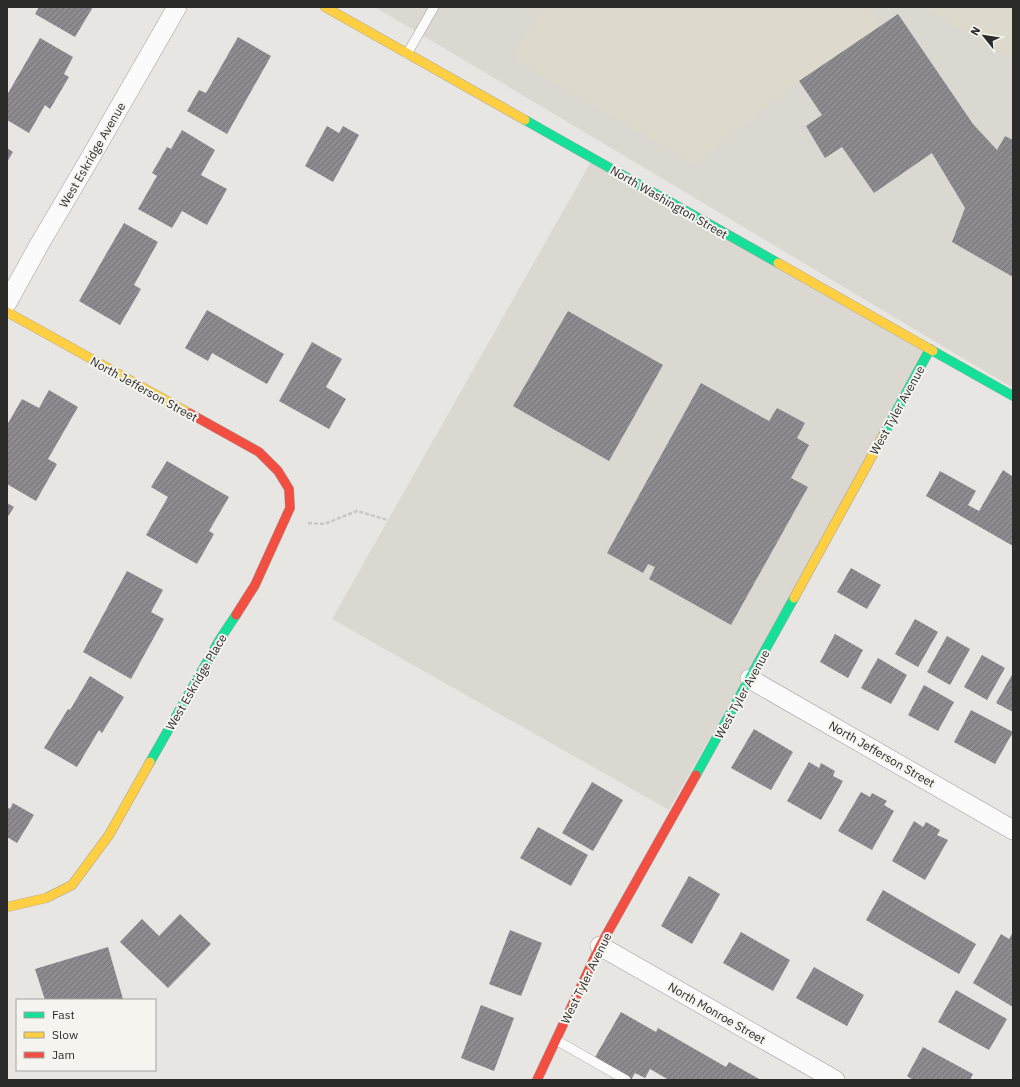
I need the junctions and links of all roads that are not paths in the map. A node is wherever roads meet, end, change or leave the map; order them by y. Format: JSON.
{"nodes":[{"id":1,"x":177,"y":7,"type":"edge"},
{"id":2,"x":325,"y":7,"type":"edge"},
{"id":3,"x":434,"y":7,"type":"edge"},
{"id":4,"x":407,"y":54,"type":"junction"},
{"id":5,"x":7,"y":303,"type":"edge"},
{"id":6,"x":7,"y":312,"type":"edge"},
{"id":7,"x":930,"y":349,"type":"junction"},
{"id":8,"x":1013,"y":396,"type":"edge"},
{"id":9,"x":278,"y":471,"type":"joint"},
{"id":10,"x":750,"y":679,"type":"junction"},
{"id":11,"x":1013,"y":830,"type":"edge"},
{"id":12,"x":7,"y":907,"type":"edge"},
{"id":13,"x":600,"y":946,"type":"junction"},
{"id":14,"x":556,"y":1040,"type":"junction"},
{"id":15,"x":537,"y":1080,"type":"edge"},
{"id":16,"x":626,"y":1080,"type":"edge"},
{"id":17,"x":835,"y":1080,"type":"edge"}],
"edges":[{"from":1,"to":5,"type":"street","name":"West Eskridge Avenue"},
{"from":2,"to":4,"type":"street","name":"North Washington Street"},
{"from":3,"to":4,"type":"lane"},
{"from":4,"to":7,"type":"street","name":"North Washington Street"},
{"from":6,"to":9,"type":"street","name":"North Jefferson Street"},
{"from":7,"to":8,"type":"street","name":"North Washington Street"},
{"from":7,"to":10,"type":"street","name":"West Tyler Avenue"},
{"from":9,"to":12,"type":"street","name":"West Eskridge Place"},
{"from":10,"to":11,"type":"street","name":"North Jefferson Street"},
{"from":10,"to":13,"type":"street","name":"West Tyler Avenue"},
{"from":13,"to":14,"type":"street","name":"West Tyler Avenue"},
{"from":13,"to":17,"type":"street","name":"North Monroe Street"},
{"from":14,"to":15,"type":"street","name":"West Tyler Avenue"},
{"from":14,"to":16,"type":"lane"}]}
